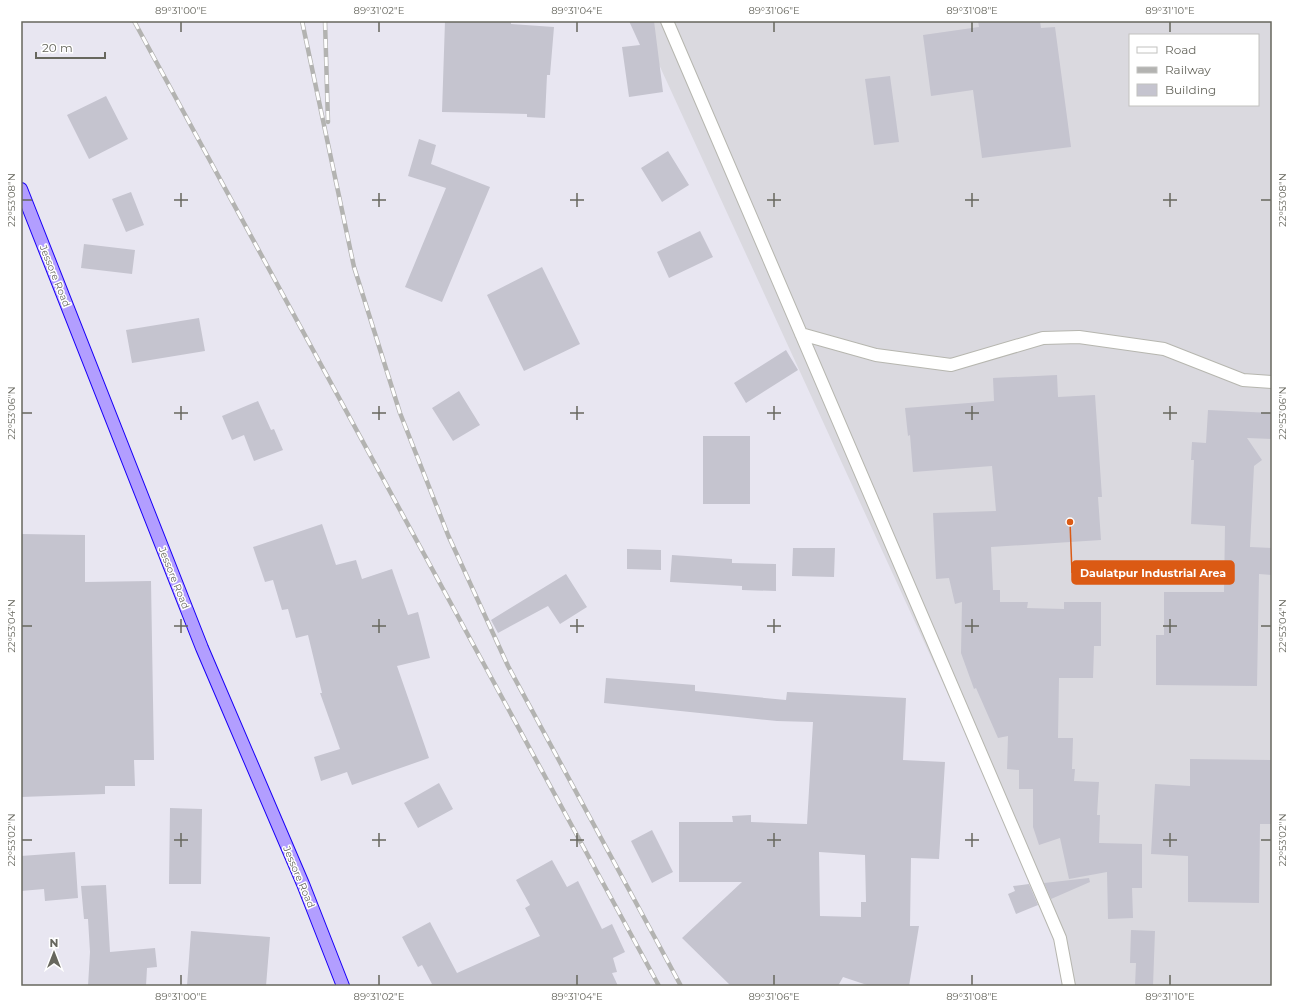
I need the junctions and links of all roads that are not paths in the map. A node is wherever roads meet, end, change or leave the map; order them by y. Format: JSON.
{"nodes":[{"id":1,"x":667,"y":21,"type":"edge"},
{"id":2,"x":21,"y":189,"type":"edge"},
{"id":3,"x":801,"y":334,"type":"junction"},
{"id":4,"x":1272,"y":382,"type":"edge"},
{"id":5,"x":343,"y":986,"type":"edge"},
{"id":6,"x":1069,"y":986,"type":"edge"}],
"edges":[{"from":1,"to":3,"type":"street"},
{"from":2,"to":5,"type":"highway","name":"Jessore Road"},
{"from":3,"to":4,"type":"street"},
{"from":3,"to":6,"type":"street"}]}
